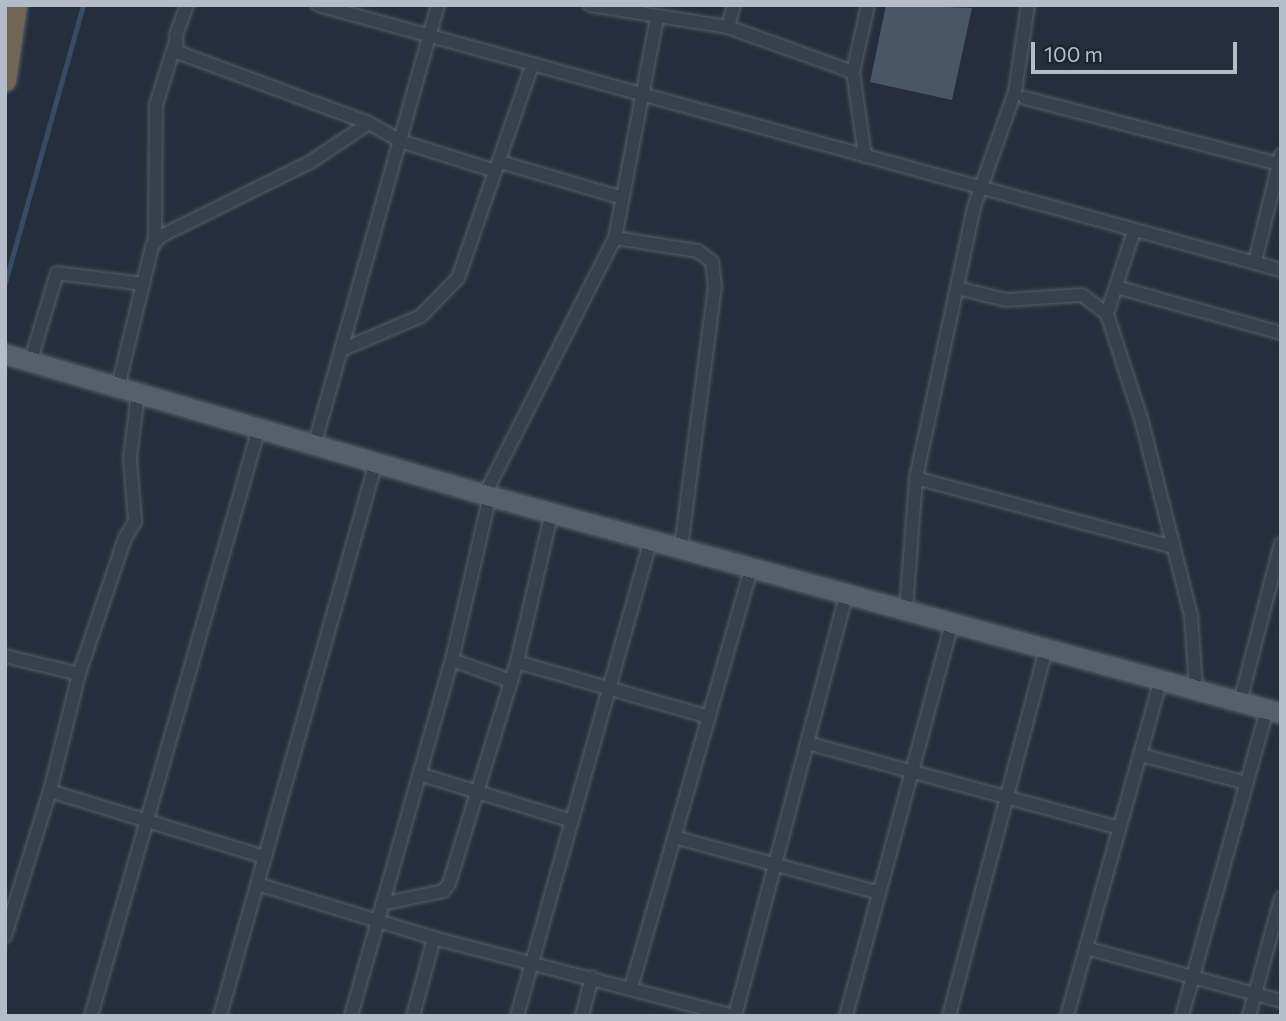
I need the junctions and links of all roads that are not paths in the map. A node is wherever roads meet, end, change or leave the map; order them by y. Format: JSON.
{"nodes":[{"id":1,"x":187,"y":5,"type":"edge"},
{"id":2,"x":438,"y":5,"type":"edge"},
{"id":3,"x":590,"y":5,"type":"edge"},
{"id":4,"x":734,"y":5,"type":"edge"},
{"id":5,"x":868,"y":5,"type":"edge"},
{"id":6,"x":1028,"y":5,"type":"edge"},
{"id":7,"x":325,"y":6,"type":"edge"},
{"id":8,"x":12,"y":8,"type":"edge"},
{"id":9,"x":657,"y":17,"type":"junction"},
{"id":10,"x":728,"y":27,"type":"junction"},
{"id":11,"x":429,"y":38,"type":"junction"},
{"id":12,"x":175,"y":44,"type":"junction"},
{"id":13,"x":533,"y":65,"type":"junction"},
{"id":14,"x":853,"y":72,"type":"junction"},
{"id":15,"x":5,"y":80,"type":"edge"},
{"id":16,"x":639,"y":94,"type":"junction"},
{"id":17,"x":1025,"y":98,"type":"dead end"},
{"id":18,"x":369,"y":123,"type":"junction"},
{"id":19,"x":400,"y":141,"type":"junction"},
{"id":20,"x":864,"y":156,"type":"junction"},
{"id":21,"x":1280,"y":159,"type":"edge"},
{"id":22,"x":497,"y":166,"type":"junction"},
{"id":23,"x":979,"y":188,"type":"junction"},
{"id":24,"x":622,"y":198,"type":"junction"},
{"id":25,"x":1134,"y":230,"type":"junction"},
{"id":26,"x":615,"y":239,"type":"junction"},
{"id":27,"x":155,"y":240,"type":"junction"},
{"id":28,"x":1255,"y":262,"type":"junction"},
{"id":29,"x":1281,"y":270,"type":"edge"},
{"id":30,"x":143,"y":284,"type":"junction"},
{"id":31,"x":1116,"y":287,"type":"junction"},
{"id":32,"x":957,"y":288,"type":"junction"},
{"id":33,"x":1107,"y":314,"type":"junction"},
{"id":34,"x":1281,"y":333,"type":"edge"},
{"id":35,"x":341,"y":350,"type":"junction"},
{"id":36,"x":5,"y":354,"type":"edge"},
{"id":37,"x":30,"y":363,"type":"junction"},
{"id":38,"x":118,"y":387,"type":"junction"},
{"id":39,"x":138,"y":393,"type":"junction"},
{"id":40,"x":259,"y":428,"type":"junction"},
{"id":41,"x":314,"y":446,"type":"junction"},
{"id":42,"x":376,"y":462,"type":"junction"},
{"id":43,"x":916,"y":478,"type":"junction"},
{"id":44,"x":487,"y":495,"type":"junction"},
{"id":45,"x":552,"y":512,"type":"junction"},
{"id":46,"x":652,"y":538,"type":"junction"},
{"id":47,"x":1281,"y":544,"type":"edge"},
{"id":48,"x":1170,"y":546,"type":"junction"},
{"id":49,"x":681,"y":548,"type":"junction"},
{"id":50,"x":752,"y":567,"type":"junction"},
{"id":51,"x":1277,"y":570,"type":"edge"},
{"id":52,"x":847,"y":593,"type":"junction"},
{"id":53,"x":906,"y":610,"type":"junction"},
{"id":54,"x":952,"y":622,"type":"junction"},
{"id":55,"x":1046,"y":648,"type":"junction"},
{"id":56,"x":5,"y":656,"type":"edge"},
{"id":57,"x":452,"y":660,"type":"junction"},
{"id":58,"x":517,"y":662,"type":"junction"},
{"id":59,"x":79,"y":674,"type":"junction"},
{"id":60,"x":1161,"y":680,"type":"junction"},
{"id":61,"x":511,"y":681,"type":"junction"},
{"id":62,"x":610,"y":688,"type":"junction"},
{"id":63,"x":1196,"y":689,"type":"junction"},
{"id":64,"x":1240,"y":702,"type":"junction"},
{"id":65,"x":1274,"y":711,"type":"edge"},
{"id":66,"x":709,"y":717,"type":"junction"},
{"id":67,"x":807,"y":743,"type":"junction"},
{"id":68,"x":1141,"y":755,"type":"junction"},
{"id":69,"x":910,"y":771,"type":"junction"},
{"id":70,"x":419,"y":774,"type":"junction"},
{"id":71,"x":1246,"y":783,"type":"junction"},
{"id":72,"x":480,"y":790,"type":"junction"},
{"id":73,"x":50,"y":791,"type":"junction"},
{"id":74,"x":1008,"y":800,"type":"junction"},
{"id":75,"x":145,"y":821,"type":"junction"},
{"id":76,"x":572,"y":821,"type":"junction"},
{"id":77,"x":1119,"y":828,"type":"junction"},
{"id":78,"x":674,"y":837,"type":"junction"},
{"id":79,"x":265,"y":857,"type":"junction"},
{"id":80,"x":775,"y":864,"type":"junction"},
{"id":81,"x":257,"y":884,"type":"junction"},
{"id":82,"x":876,"y":892,"type":"junction"},
{"id":83,"x":1281,"y":898,"type":"edge"},
{"id":84,"x":10,"y":901,"type":"edge"},
{"id":85,"x":382,"y":904,"type":"junction"},
{"id":86,"x":375,"y":921,"type":"junction"},
{"id":87,"x":5,"y":936,"type":"edge"},
{"id":88,"x":434,"y":938,"type":"junction"},
{"id":89,"x":1086,"y":948,"type":"junction"},
{"id":90,"x":532,"y":960,"type":"junction"},
{"id":91,"x":592,"y":977,"type":"junction"},
{"id":92,"x":1193,"y":977,"type":"junction"},
{"id":93,"x":631,"y":988,"type":"junction"},
{"id":94,"x":1255,"y":994,"type":"junction"},
{"id":95,"x":1281,"y":1002,"type":"edge"},
{"id":96,"x":693,"y":1010,"type":"edge"},
{"id":97,"x":91,"y":1016,"type":"edge"},
{"id":98,"x":220,"y":1016,"type":"edge"},
{"id":99,"x":351,"y":1016,"type":"edge"},
{"id":100,"x":412,"y":1016,"type":"edge"},
{"id":101,"x":517,"y":1016,"type":"edge"},
{"id":102,"x":582,"y":1016,"type":"edge"},
{"id":103,"x":734,"y":1016,"type":"edge"},
{"id":104,"x":846,"y":1016,"type":"edge"},
{"id":105,"x":950,"y":1016,"type":"edge"},
{"id":106,"x":1067,"y":1016,"type":"edge"},
{"id":107,"x":1182,"y":1016,"type":"edge"},
{"id":108,"x":1249,"y":1016,"type":"edge"}],
"edges":[{"from":1,"to":12,"type":"street"},
{"from":2,"to":11,"type":"street"},
{"from":3,"to":9,"type":"street"},
{"from":4,"to":10,"type":"street"},
{"from":5,"to":14,"type":"street"},
{"from":6,"to":23,"type":"street"},
{"from":7,"to":11,"type":"street"},
{"from":8,"to":15,"type":"highway"},
{"from":9,"to":10,"type":"street"},
{"from":9,"to":16,"type":"street"},
{"from":10,"to":14,"type":"street"},
{"from":11,"to":13,"type":"street"},
{"from":11,"to":19,"type":"street"},
{"from":12,"to":18,"type":"street"},
{"from":12,"to":27,"type":"street"},
{"from":13,"to":16,"type":"street"},
{"from":13,"to":22,"type":"street"},
{"from":14,"to":20,"type":"street"},
{"from":16,"to":20,"type":"street"},
{"from":16,"to":24,"type":"street"},
{"from":17,"to":21,"type":"street"},
{"from":18,"to":19,"type":"street"},
{"from":18,"to":27,"type":"street"},
{"from":19,"to":22,"type":"street"},
{"from":19,"to":35,"type":"street"},
{"from":20,"to":23,"type":"street"},
{"from":21,"to":28,"type":"street"},
{"from":22,"to":24,"type":"street"},
{"from":22,"to":35,"type":"street"},
{"from":23,"to":25,"type":"street"},
{"from":23,"to":32,"type":"street"},
{"from":24,"to":26,"type":"street"},
{"from":25,"to":28,"type":"street"},
{"from":25,"to":31,"type":"street"},
{"from":26,"to":44,"type":"street"},
{"from":26,"to":49,"type":"street"},
{"from":27,"to":30,"type":"street"},
{"from":28,"to":29,"type":"street"},
{"from":30,"to":37,"type":"street"},
{"from":30,"to":38,"type":"street"},
{"from":31,"to":33,"type":"street"},
{"from":31,"to":34,"type":"street"},
{"from":32,"to":33,"type":"street"},
{"from":32,"to":43,"type":"street"},
{"from":33,"to":48,"type":"street"},
{"from":35,"to":41,"type":"street"},
{"from":36,"to":37,"type":"main road"},
{"from":37,"to":38,"type":"main road"},
{"from":38,"to":39,"type":"main road"},
{"from":39,"to":40,"type":"main road"},
{"from":39,"to":59,"type":"street"},
{"from":40,"to":41,"type":"main road"},
{"from":40,"to":75,"type":"street"},
{"from":41,"to":42,"type":"main road"},
{"from":42,"to":44,"type":"main road"},
{"from":42,"to":79,"type":"street"},
{"from":43,"to":48,"type":"street"},
{"from":43,"to":53,"type":"street"},
{"from":44,"to":45,"type":"main road"},
{"from":44,"to":57,"type":"street"},
{"from":45,"to":46,"type":"main road"},
{"from":45,"to":58,"type":"street"},
{"from":46,"to":49,"type":"main road"},
{"from":46,"to":62,"type":"street"},
{"from":47,"to":51,"type":"street"},
{"from":48,"to":63,"type":"street"},
{"from":49,"to":50,"type":"main road"},
{"from":50,"to":52,"type":"main road"},
{"from":50,"to":66,"type":"street"},
{"from":51,"to":64,"type":"street"},
{"from":52,"to":53,"type":"main road"},
{"from":52,"to":67,"type":"street"},
{"from":53,"to":54,"type":"main road"},
{"from":54,"to":55,"type":"main road"},
{"from":54,"to":69,"type":"street"},
{"from":55,"to":60,"type":"main road"},
{"from":55,"to":74,"type":"street"},
{"from":56,"to":59,"type":"street"},
{"from":57,"to":61,"type":"street"},
{"from":57,"to":70,"type":"street"},
{"from":58,"to":61,"type":"street"},
{"from":58,"to":62,"type":"street"},
{"from":59,"to":73,"type":"street"},
{"from":60,"to":63,"type":"main road"},
{"from":60,"to":68,"type":"street"},
{"from":61,"to":72,"type":"street"},
{"from":62,"to":66,"type":"street"},
{"from":62,"to":76,"type":"street"},
{"from":63,"to":64,"type":"main road"},
{"from":64,"to":65,"type":"main road"},
{"from":65,"to":71,"type":"street"},
{"from":66,"to":78,"type":"street"},
{"from":67,"to":69,"type":"street"},
{"from":67,"to":80,"type":"street"},
{"from":68,"to":71,"type":"street"},
{"from":68,"to":77,"type":"street"},
{"from":69,"to":74,"type":"street"},
{"from":69,"to":82,"type":"street"},
{"from":70,"to":72,"type":"street"},
{"from":70,"to":85,"type":"street"},
{"from":71,"to":92,"type":"street"},
{"from":72,"to":76,"type":"street"},
{"from":72,"to":85,"type":"street"},
{"from":73,"to":75,"type":"street"},
{"from":73,"to":84,"type":"street"},
{"from":74,"to":77,"type":"street"},
{"from":74,"to":105,"type":"street"},
{"from":75,"to":79,"type":"street"},
{"from":75,"to":97,"type":"street"},
{"from":76,"to":90,"type":"street"},
{"from":77,"to":89,"type":"street"},
{"from":78,"to":80,"type":"street"},
{"from":78,"to":93,"type":"street"},
{"from":79,"to":81,"type":"street"},
{"from":80,"to":82,"type":"street"},
{"from":80,"to":103,"type":"street"},
{"from":81,"to":86,"type":"street"},
{"from":81,"to":98,"type":"street"},
{"from":82,"to":104,"type":"street"},
{"from":83,"to":94,"type":"street"},
{"from":84,"to":87,"type":"street"},
{"from":85,"to":86,"type":"street"},
{"from":86,"to":88,"type":"street"},
{"from":86,"to":99,"type":"street"},
{"from":88,"to":90,"type":"street"},
{"from":88,"to":100,"type":"street"},
{"from":89,"to":92,"type":"street"},
{"from":89,"to":106,"type":"street"},
{"from":90,"to":91,"type":"street"},
{"from":90,"to":101,"type":"street"},
{"from":91,"to":93,"type":"street"},
{"from":91,"to":102,"type":"street"},
{"from":92,"to":94,"type":"street"},
{"from":92,"to":107,"type":"street"},
{"from":93,"to":96,"type":"street"},
{"from":94,"to":95,"type":"street"},
{"from":94,"to":108,"type":"street"},
{"from":96,"to":103,"type":"street"}]}
